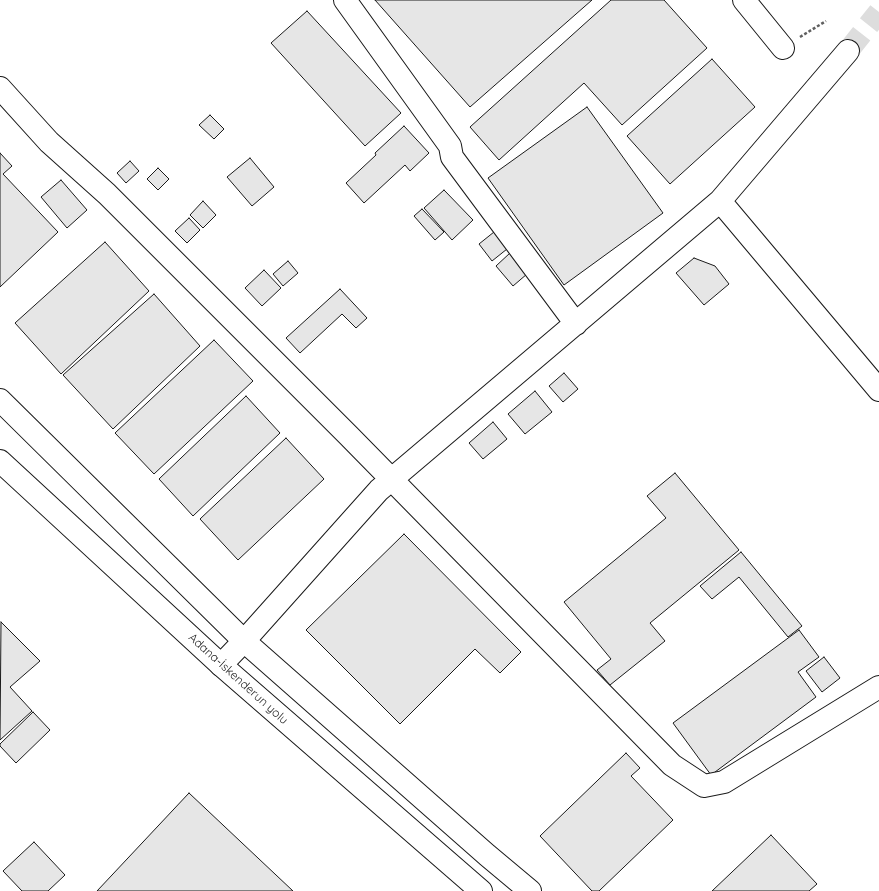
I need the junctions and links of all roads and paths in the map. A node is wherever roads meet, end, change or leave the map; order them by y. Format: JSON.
{"nodes":[{"id":1,"x":345,"y":0,"type":"edge"},
{"id":2,"x":744,"y":0,"type":"edge"},
{"id":3,"x":826,"y":21,"type":"dead end"},
{"id":4,"x":783,"y":48,"type":"joint"},
{"id":5,"x":848,"y":51,"type":"tunnel mouth"},
{"id":6,"x":0,"y":88,"type":"edge"},
{"id":7,"x":720,"y":201,"type":"junction"},
{"id":8,"x":576,"y":324,"type":"junction"},
{"id":9,"x":879,"y":390,"type":"edge"},
{"id":10,"x":0,"y":400,"type":"edge"},
{"id":11,"x":0,"y":460,"type":"edge"},
{"id":12,"x":392,"y":480,"type":"junction"},
{"id":13,"x":244,"y":641,"type":"junction"},
{"id":14,"x":221,"y":665,"type":"junction"},
{"id":15,"x":879,"y":687,"type":"edge"},
{"id":16,"x":481,"y":891,"type":"edge"},
{"id":17,"x":530,"y":891,"type":"edge"}],
"edges":[{"from":1,"to":8,"type":"main road"},
{"from":2,"to":4,"type":"main road"},
{"from":3,"to":4,"type":"path"},
{"from":5,"to":7,"type":"main road"},
{"from":6,"to":12,"type":"main road"},
{"from":7,"to":8,"type":"main road"},
{"from":7,"to":9,"type":"main road"},
{"from":8,"to":12,"type":"main road"},
{"from":10,"to":13,"type":"main road"},
{"from":11,"to":14,"type":"main road","name":"Adana-İskenderun yolu"},
{"from":12,"to":13,"type":"main road"},
{"from":12,"to":15,"type":"main road"},
{"from":13,"to":14,"type":"main road"},
{"from":13,"to":17,"type":"main road"},
{"from":14,"to":16,"type":"main road","name":"Adana-İskenderun yolu"}]}
